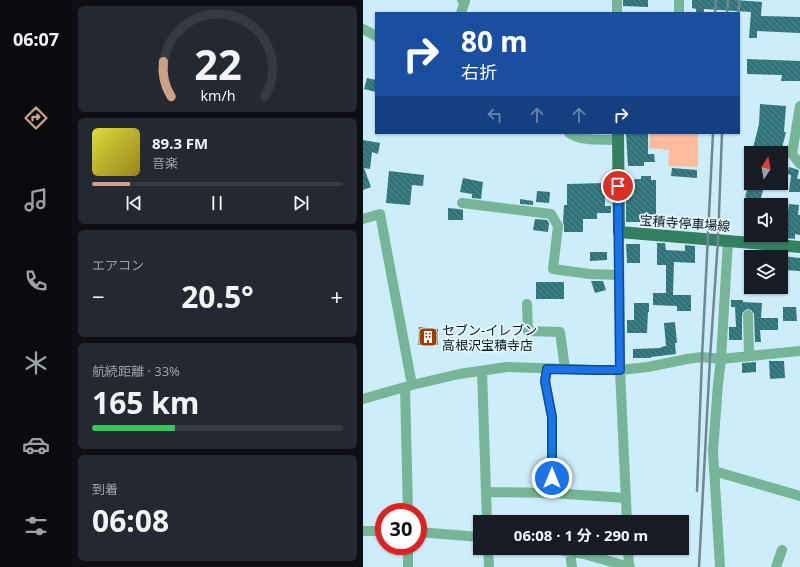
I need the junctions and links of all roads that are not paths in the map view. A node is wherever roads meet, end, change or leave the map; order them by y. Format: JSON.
{"nodes":[{"id":1,"x":462,"y":0,"type":"edge"},
{"id":2,"x":617,"y":0,"type":"edge"},
{"id":3,"x":679,"y":0,"type":"edge"},
{"id":4,"x":461,"y":12,"type":"edge"},
{"id":5,"x":617,"y":12,"type":"edge"},
{"id":6,"x":679,"y":12,"type":"edge"},
{"id":7,"x":363,"y":29,"type":"edge"},
{"id":8,"x":375,"y":35,"type":"edge"},
{"id":9,"x":800,"y":106,"type":"edge"},
{"id":10,"x":570,"y":134,"type":"edge"},
{"id":11,"x":617,"y":136,"type":"edge"},
{"id":12,"x":800,"y":164,"type":"edge"},
{"id":13,"x":462,"y":203,"type":"dead end"},
{"id":14,"x":363,"y":219,"type":"edge"},
{"id":15,"x":619,"y":232,"type":"junction"},
{"id":16,"x":728,"y":240,"type":"junction"},
{"id":17,"x":800,"y":246,"type":"edge"},
{"id":18,"x":619,"y":275,"type":"junction"},
{"id":19,"x":527,"y":304,"type":"dead end"},
{"id":20,"x":748,"y":315,"type":"dead end"},
{"id":21,"x":800,"y":351,"type":"edge"},
{"id":22,"x":749,"y":356,"type":"junction"},
{"id":23,"x":721,"y":359,"type":"junction"},
{"id":24,"x":547,"y":369,"type":"junction"},
{"id":25,"x":565,"y":369,"type":"junction"},
{"id":26,"x":620,"y":370,"type":"junction"},
{"id":27,"x":482,"y":371,"type":"junction"},
{"id":28,"x":408,"y":386,"type":"junction"},
{"id":29,"x":363,"y":399,"type":"edge"},
{"id":30,"x":714,"y":471,"type":"junction"},
{"id":31,"x":486,"y":492,"type":"junction"},
{"id":32,"x":552,"y":493,"type":"junction"},
{"id":33,"x":800,"y":496,"type":"edge"},
{"id":34,"x":627,"y":498,"type":"junction"},
{"id":35,"x":408,"y":503,"type":"edge"},
{"id":36,"x":487,"y":515,"type":"edge"},
{"id":37,"x":627,"y":515,"type":"edge"},
{"id":38,"x":363,"y":531,"type":"edge"},
{"id":39,"x":375,"y":531,"type":"edge"},
{"id":40,"x":427,"y":533,"type":"edge"},
{"id":41,"x":473,"y":536,"type":"edge"},
{"id":42,"x":783,"y":550,"type":"dead end"},
{"id":43,"x":408,"y":555,"type":"edge"},
{"id":44,"x":488,"y":555,"type":"edge"},
{"id":45,"x":570,"y":555,"type":"edge"},
{"id":46,"x":587,"y":555,"type":"edge"},
{"id":47,"x":628,"y":555,"type":"edge"},
{"id":48,"x":408,"y":567,"type":"edge"},
{"id":49,"x":489,"y":567,"type":"edge"},
{"id":50,"x":572,"y":567,"type":"edge"},
{"id":51,"x":629,"y":567,"type":"edge"},
{"id":52,"x":720,"y":567,"type":"edge"},
{"id":53,"x":776,"y":567,"type":"edge"}],
"edges":[{"from":1,"to":4,"type":"street"},
{"from":2,"to":5,"type":"street"},
{"from":3,"to":6,"type":"street"},
{"from":7,"to":8,"type":"street"},
{"from":9,"to":12,"type":"street"},
{"from":10,"to":11,"type":"street"},
{"from":11,"to":15,"type":"main road"},
{"from":13,"to":18,"type":"street"},
{"from":14,"to":28,"type":"street"},
{"from":15,"to":16,"type":"main road","name":"宝積寺停車場線"},
{"from":15,"to":18,"type":"street"},
{"from":16,"to":17,"type":"main road","name":"宝積寺停車場線"},
{"from":16,"to":23,"type":"street"},
{"from":18,"to":26,"type":"street"},
{"from":19,"to":25,"type":"street"},
{"from":20,"to":22,"type":"street"},
{"from":21,"to":22,"type":"street"},
{"from":22,"to":23,"type":"street"},
{"from":23,"to":26,"type":"street"},
{"from":23,"to":30,"type":"street"},
{"from":24,"to":25,"type":"street"},
{"from":24,"to":27,"type":"street"},
{"from":24,"to":32,"type":"street"},
{"from":25,"to":26,"type":"street"},
{"from":26,"to":34,"type":"street"},
{"from":27,"to":28,"type":"street"},
{"from":27,"to":31,"type":"street"},
{"from":28,"to":29,"type":"street"},
{"from":28,"to":35,"type":"street"},
{"from":30,"to":33,"type":"street"},
{"from":30,"to":52,"type":"street"},
{"from":31,"to":32,"type":"street"},
{"from":31,"to":36,"type":"street"},
{"from":32,"to":34,"type":"street"},
{"from":34,"to":37,"type":"street"},
{"from":38,"to":39,"type":"street"},
{"from":40,"to":41,"type":"street"},
{"from":42,"to":53,"type":"street"},
{"from":43,"to":48,"type":"street"},
{"from":44,"to":49,"type":"street"},
{"from":45,"to":50,"type":"street"},
{"from":46,"to":51,"type":"street"},
{"from":47,"to":51,"type":"street"}]}
